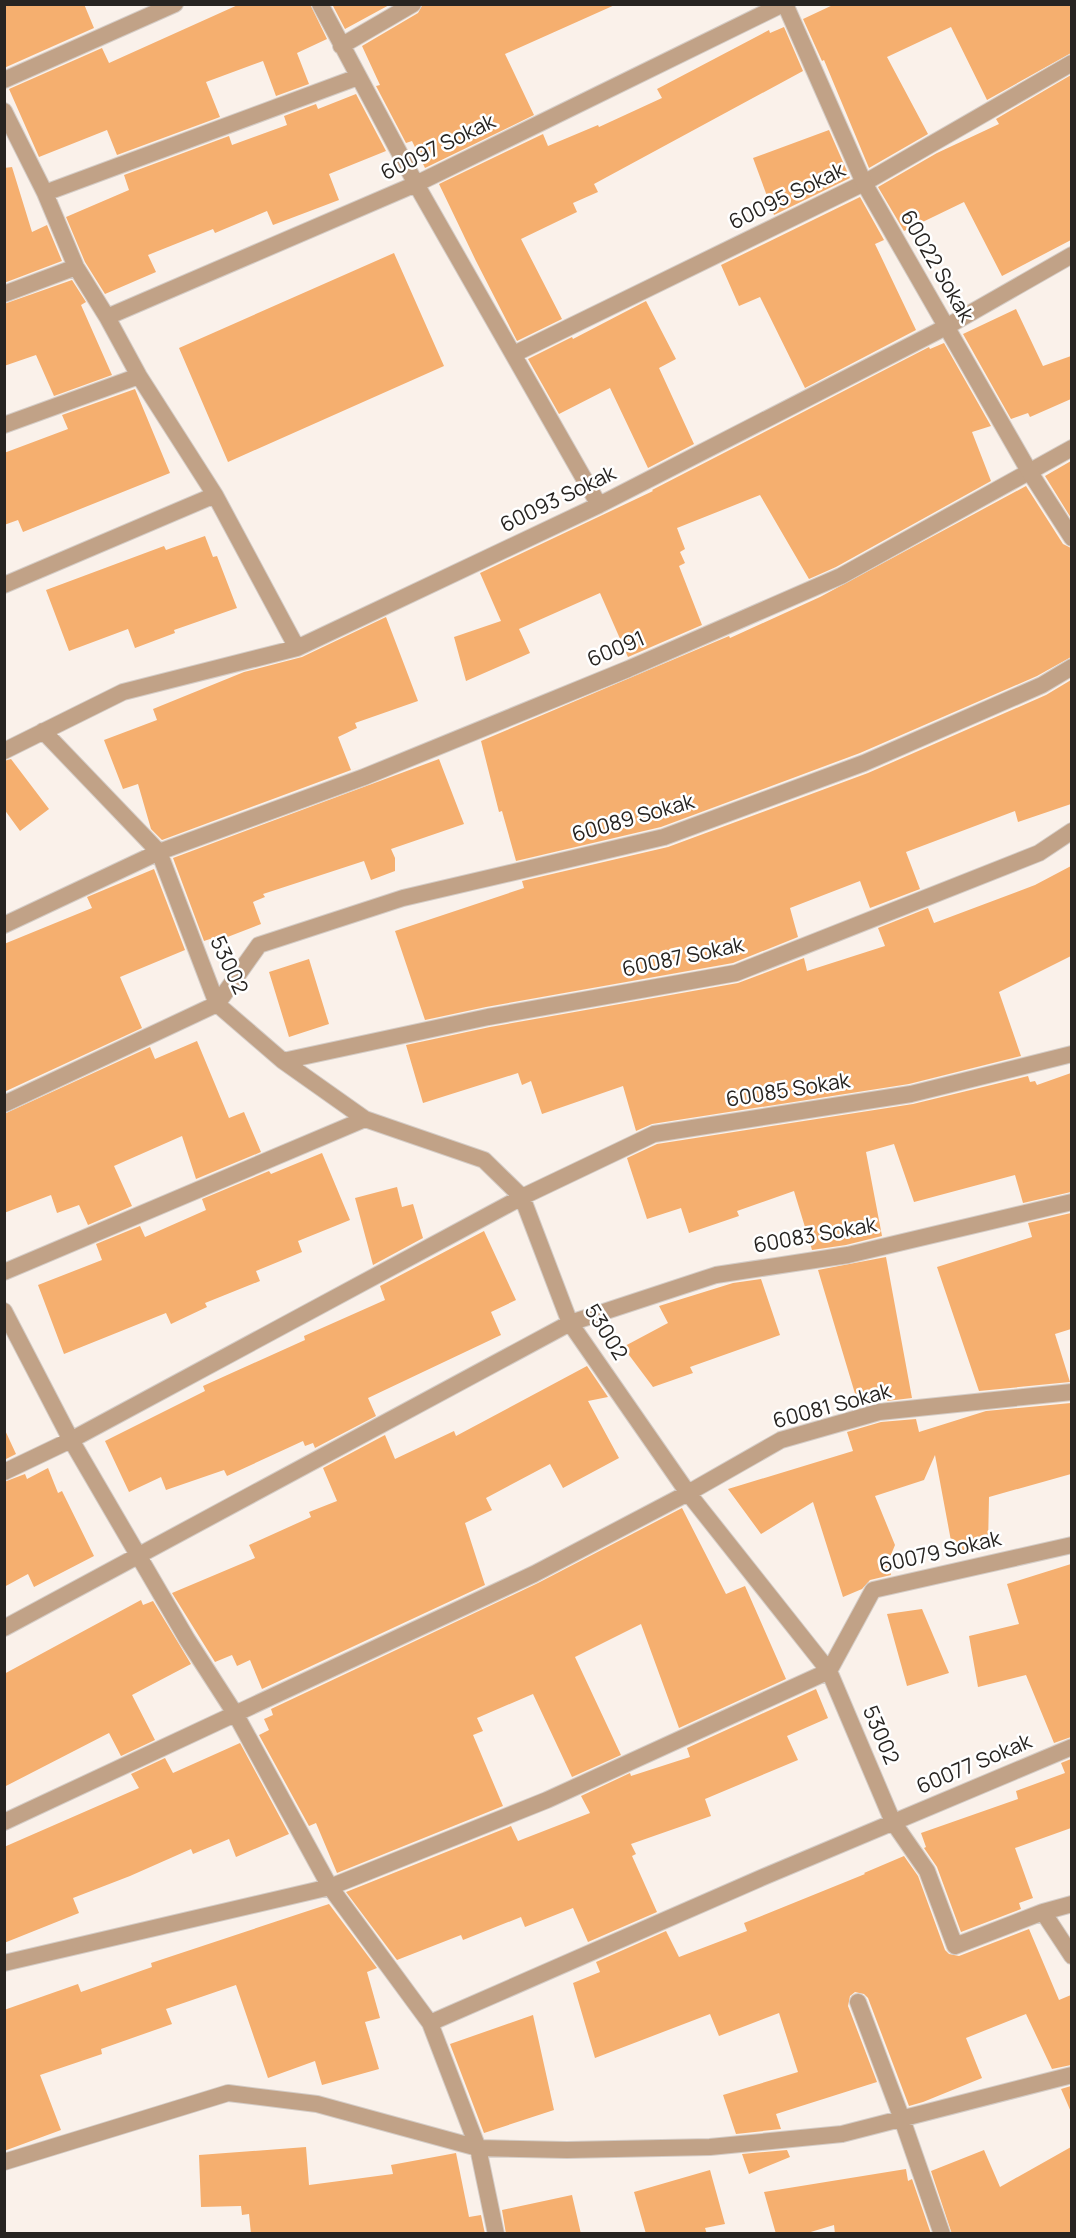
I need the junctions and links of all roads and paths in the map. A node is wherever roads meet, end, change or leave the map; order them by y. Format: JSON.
{"nodes":[{"id":1,"x":175,"y":4,"type":"edge"},
{"id":2,"x":320,"y":4,"type":"edge"},
{"id":3,"x":413,"y":4,"type":"edge"},
{"id":4,"x":784,"y":4,"type":"edge"},
{"id":5,"x":341,"y":46,"type":"junction"},
{"id":6,"x":1071,"y":63,"type":"edge"},
{"id":7,"x":358,"y":77,"type":"junction"},
{"id":8,"x":4,"y":80,"type":"edge"},
{"id":9,"x":4,"y":111,"type":"edge"},
{"id":10,"x":864,"y":183,"type":"junction"},
{"id":11,"x":416,"y":184,"type":"junction"},
{"id":12,"x":45,"y":192,"type":"junction"},
{"id":13,"x":1071,"y":255,"type":"edge"},
{"id":14,"x":76,"y":267,"type":"junction"},
{"id":15,"x":4,"y":294,"type":"edge"},
{"id":16,"x":107,"y":317,"type":"junction"},
{"id":17,"x":946,"y":327,"type":"junction"},
{"id":18,"x":514,"y":354,"type":"junction"},
{"id":19,"x":140,"y":376,"type":"junction"},
{"id":20,"x":4,"y":425,"type":"edge"},
{"id":21,"x":1071,"y":448,"type":"edge"},
{"id":22,"x":1029,"y":471,"type":"junction"},
{"id":23,"x":215,"y":495,"type":"junction"},
{"id":24,"x":599,"y":505,"type":"junction"},
{"id":25,"x":1071,"y":538,"type":"edge"},
{"id":26,"x":4,"y":585,"type":"edge"},
{"id":27,"x":297,"y":648,"type":"junction"},
{"id":28,"x":1071,"y":667,"type":"edge"},
{"id":29,"x":43,"y":731,"type":"junction"},
{"id":30,"x":4,"y":751,"type":"edge"},
{"id":31,"x":1071,"y":831,"type":"edge"},
{"id":32,"x":159,"y":852,"type":"junction"},
{"id":33,"x":4,"y":925,"type":"edge"},
{"id":34,"x":217,"y":1004,"type":"junction"},
{"id":35,"x":1071,"y":1054,"type":"edge"},
{"id":36,"x":283,"y":1061,"type":"junction"},
{"id":37,"x":4,"y":1104,"type":"edge"},
{"id":38,"x":365,"y":1119,"type":"junction"},
{"id":39,"x":522,"y":1197,"type":"junction"},
{"id":40,"x":1071,"y":1202,"type":"edge"},
{"id":41,"x":4,"y":1272,"type":"edge"},
{"id":42,"x":4,"y":1311,"type":"edge"},
{"id":43,"x":570,"y":1323,"type":"junction"},
{"id":44,"x":1071,"y":1392,"type":"edge"},
{"id":45,"x":71,"y":1440,"type":"junction"},
{"id":46,"x":4,"y":1472,"type":"edge"},
{"id":47,"x":688,"y":1493,"type":"junction"},
{"id":48,"x":1071,"y":1545,"type":"edge"},
{"id":49,"x":140,"y":1555,"type":"junction"},
{"id":50,"x":4,"y":1628,"type":"edge"},
{"id":51,"x":829,"y":1671,"type":"junction"},
{"id":52,"x":236,"y":1715,"type":"junction"},
{"id":53,"x":1071,"y":1747,"type":"edge"},
{"id":54,"x":4,"y":1822,"type":"edge"},
{"id":55,"x":893,"y":1822,"type":"junction"},
{"id":56,"x":330,"y":1887,"type":"junction"},
{"id":57,"x":1071,"y":1905,"type":"edge"},
{"id":58,"x":1043,"y":1912,"type":"junction"},
{"id":59,"x":1071,"y":1956,"type":"edge"},
{"id":60,"x":4,"y":1963,"type":"edge"},
{"id":61,"x":858,"y":2002,"type":"dead end"},
{"id":62,"x":430,"y":2023,"type":"junction"},
{"id":63,"x":1071,"y":2075,"type":"edge"},
{"id":64,"x":902,"y":2119,"type":"junction"},
{"id":65,"x":478,"y":2148,"type":"junction"},
{"id":66,"x":4,"y":2162,"type":"edge"},
{"id":67,"x":496,"y":2234,"type":"edge"},
{"id":68,"x":942,"y":2234,"type":"edge"}],
"edges":[{"from":1,"to":8,"type":"street"},
{"from":2,"to":5,"type":"street"},
{"from":3,"to":5,"type":"street"},
{"from":4,"to":10,"type":"street","name":"60022 Sokak"},
{"from":4,"to":11,"type":"street","name":"60097 Sokak"},
{"from":5,"to":7,"type":"street"},
{"from":6,"to":10,"type":"street","name":"60095 Sokak"},
{"from":7,"to":11,"type":"street"},
{"from":7,"to":12,"type":"street"},
{"from":9,"to":12,"type":"street"},
{"from":10,"to":17,"type":"street","name":"60022 Sokak"},
{"from":10,"to":18,"type":"street","name":"60095 Sokak"},
{"from":11,"to":16,"type":"street","name":"60097 Sokak"},
{"from":11,"to":18,"type":"street"},
{"from":12,"to":14,"type":"street"},
{"from":13,"to":17,"type":"street","name":"60093 Sokak"},
{"from":14,"to":15,"type":"street"},
{"from":14,"to":16,"type":"street"},
{"from":16,"to":19,"type":"street"},
{"from":17,"to":22,"type":"street","name":"60022 Sokak"},
{"from":17,"to":24,"type":"street","name":"60093 Sokak"},
{"from":18,"to":24,"type":"street"},
{"from":19,"to":20,"type":"street"},
{"from":19,"to":23,"type":"street"},
{"from":21,"to":22,"type":"street","name":"60091"},
{"from":22,"to":25,"type":"street","name":"60022 Sokak"},
{"from":22,"to":32,"type":"street","name":"60091"},
{"from":23,"to":26,"type":"street"},
{"from":23,"to":27,"type":"street"},
{"from":24,"to":27,"type":"street","name":"60093 Sokak"},
{"from":27,"to":29,"type":"street","name":"60093 Sokak"},
{"from":28,"to":34,"type":"street","name":"60089 Sokak"},
{"from":29,"to":30,"type":"street","name":"60093 Sokak"},
{"from":29,"to":32,"type":"street","name":"53002"},
{"from":31,"to":36,"type":"street","name":"60087 Sokak"},
{"from":32,"to":33,"type":"street","name":"60091"},
{"from":32,"to":34,"type":"street","name":"53002"},
{"from":34,"to":36,"type":"street","name":"53002"},
{"from":34,"to":37,"type":"street"},
{"from":35,"to":39,"type":"street","name":"60085 Sokak"},
{"from":36,"to":38,"type":"street","name":"53002"},
{"from":38,"to":39,"type":"street","name":"53002"},
{"from":38,"to":41,"type":"street"},
{"from":39,"to":43,"type":"street","name":"53002"},
{"from":39,"to":45,"type":"street","name":"60085 Sokak"},
{"from":40,"to":43,"type":"street","name":"60083 Sokak"},
{"from":42,"to":45,"type":"street"},
{"from":43,"to":47,"type":"street","name":"53002"},
{"from":43,"to":49,"type":"street","name":"60083 Sokak"},
{"from":44,"to":47,"type":"street","name":"60081 Sokak"},
{"from":45,"to":46,"type":"street","name":"60085 Sokak"},
{"from":45,"to":49,"type":"street"},
{"from":47,"to":51,"type":"street","name":"53002"},
{"from":47,"to":52,"type":"street","name":"60081 Sokak"},
{"from":48,"to":51,"type":"street","name":"60079 Sokak"},
{"from":49,"to":50,"type":"street","name":"60083 Sokak"},
{"from":49,"to":52,"type":"street"},
{"from":51,"to":55,"type":"street","name":"53002"},
{"from":51,"to":56,"type":"street"},
{"from":52,"to":54,"type":"street","name":"60081 Sokak"},
{"from":52,"to":56,"type":"street"},
{"from":53,"to":55,"type":"street","name":"60077 Sokak"},
{"from":55,"to":58,"type":"street","name":"53002"},
{"from":55,"to":62,"type":"street","name":"60077 Sokak"},
{"from":56,"to":60,"type":"street"},
{"from":56,"to":62,"type":"street"},
{"from":57,"to":58,"type":"street"},
{"from":58,"to":59,"type":"street"},
{"from":61,"to":64,"type":"street"},
{"from":62,"to":65,"type":"street"},
{"from":63,"to":64,"type":"street"},
{"from":64,"to":65,"type":"street"},
{"from":64,"to":68,"type":"street"},
{"from":65,"to":66,"type":"street"},
{"from":65,"to":67,"type":"street"}]}
